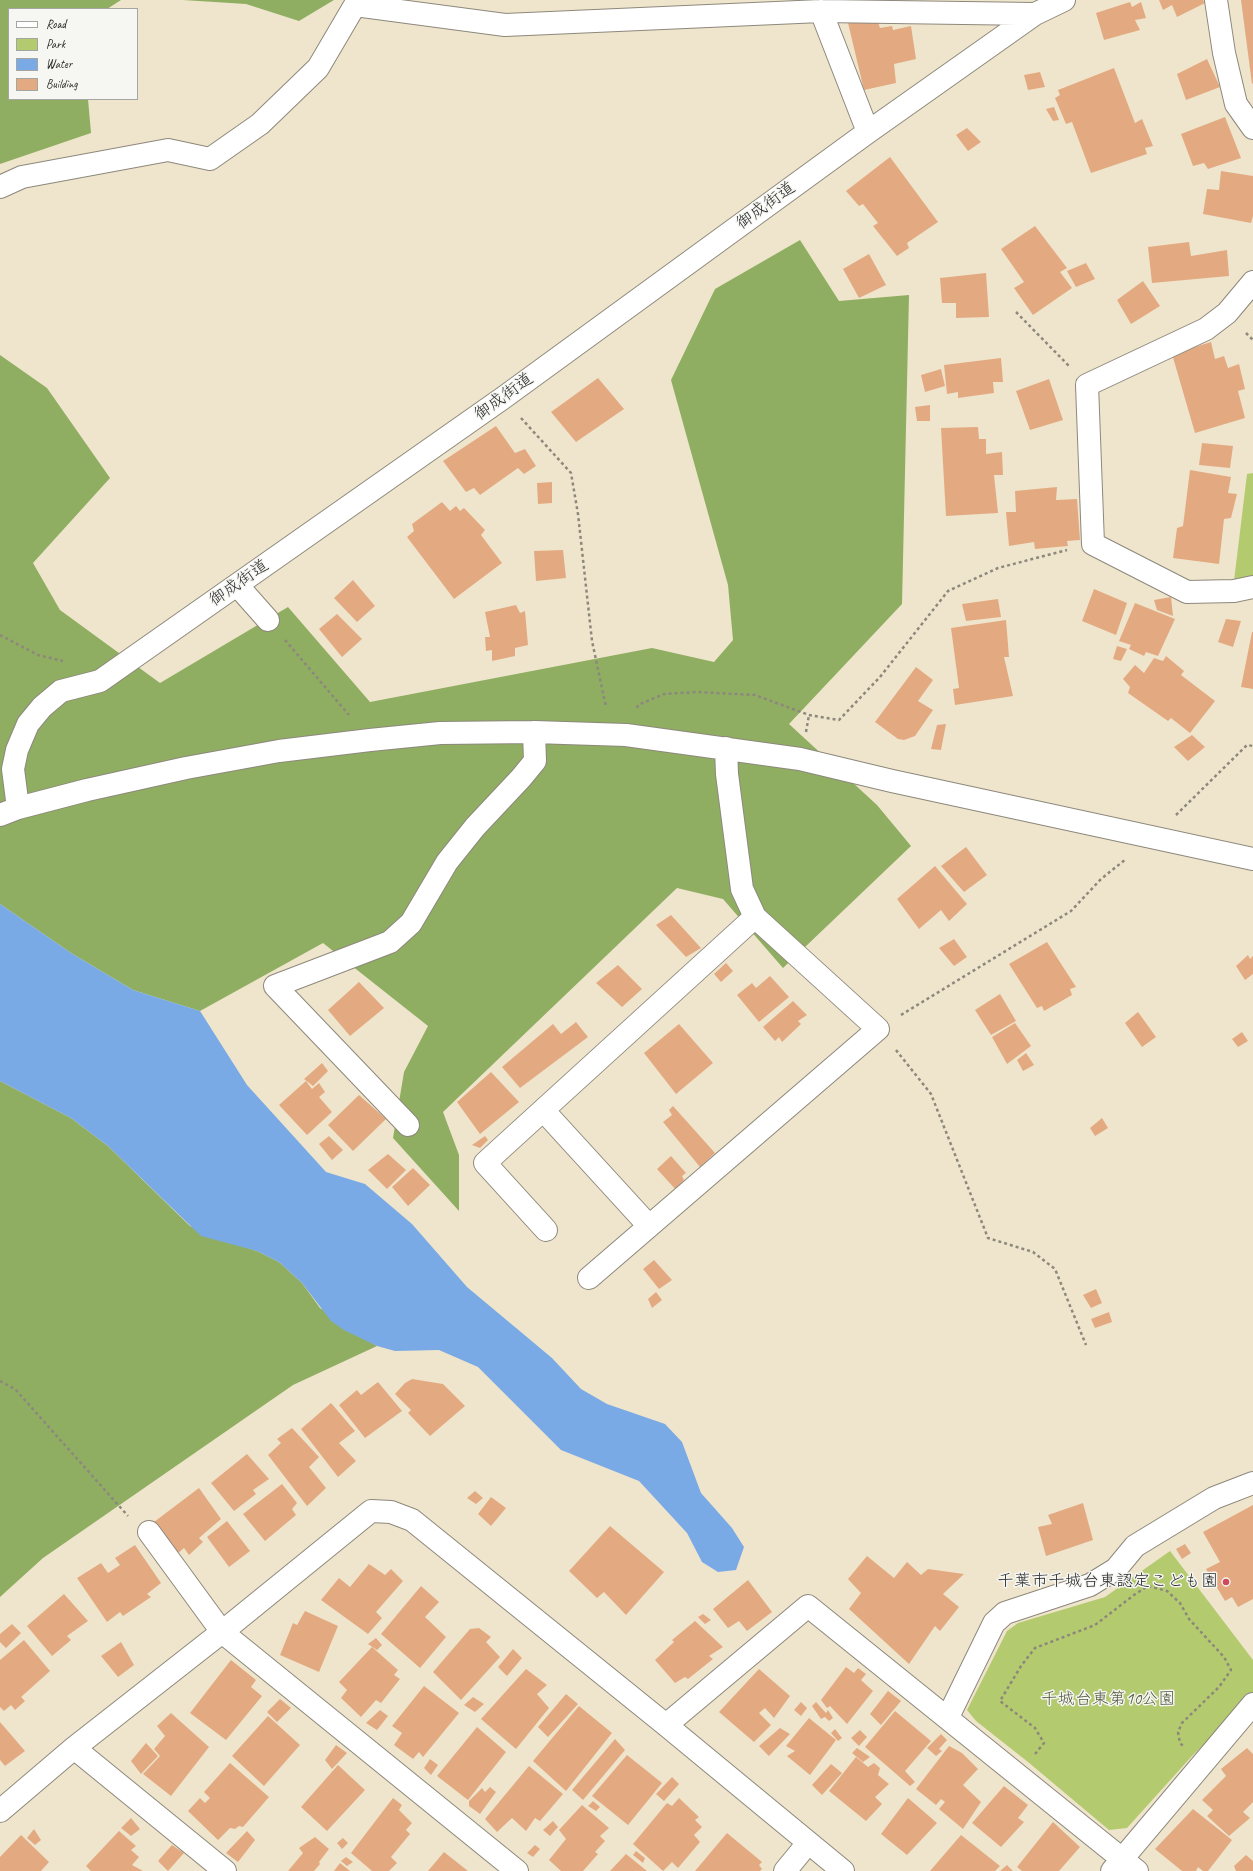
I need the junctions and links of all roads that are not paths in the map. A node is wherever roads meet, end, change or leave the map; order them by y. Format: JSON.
{"nodes":[{"id":1,"x":1064,"y":0,"type":"edge"},
{"id":2,"x":1216,"y":0,"type":"edge"},
{"id":3,"x":822,"y":11,"type":"junction"},
{"id":4,"x":1035,"y":14,"type":"junction"},
{"id":5,"x":1253,"y":128,"type":"edge"},
{"id":6,"x":868,"y":132,"type":"junction"},
{"id":7,"x":0,"y":187,"type":"edge"},
{"id":8,"x":1253,"y":282,"type":"edge"},
{"id":9,"x":237,"y":585,"type":"junction"},
{"id":10,"x":1253,"y":587,"type":"edge"},
{"id":11,"x":268,"y":620,"type":"road end"},
{"id":12,"x":534,"y":732,"type":"junction"},
{"id":13,"x":726,"y":748,"type":"junction"},
{"id":14,"x":9,"y":812,"type":"edge"},
{"id":15,"x":1253,"y":859,"type":"edge"},
{"id":16,"x":755,"y":917,"type":"junction"},
{"id":17,"x":544,"y":1110,"type":"junction"},
{"id":18,"x":408,"y":1125,"type":"dead end"},
{"id":19,"x":649,"y":1226,"type":"junction"},
{"id":20,"x":546,"y":1230,"type":"dead end"},
{"id":21,"x":589,"y":1278,"type":"dead end"},
{"id":22,"x":1253,"y":1483,"type":"edge"},
{"id":23,"x":149,"y":1532,"type":"road end"},
{"id":24,"x":222,"y":1632,"type":"junction"},
{"id":25,"x":1253,"y":1704,"type":"edge"},
{"id":26,"x":948,"y":1717,"type":"junction"},
{"id":27,"x":666,"y":1725,"type":"junction"},
{"id":28,"x":74,"y":1748,"type":"junction"},
{"id":29,"x":0,"y":1811,"type":"edge"},
{"id":30,"x":808,"y":1843,"type":"junction"},
{"id":31,"x":1124,"y":1867,"type":"edge"},
{"id":32,"x":225,"y":1871,"type":"edge"},
{"id":33,"x":517,"y":1871,"type":"edge"},
{"id":34,"x":785,"y":1871,"type":"edge"},
{"id":35,"x":843,"y":1871,"type":"edge"}],
"edges":[{"from":1,"to":4,"type":"street","name":"御成街道"},
{"from":2,"to":5,"type":"street"},
{"from":3,"to":4,"type":"street"},
{"from":3,"to":6,"type":"street"},
{"from":3,"to":7,"type":"street"},
{"from":4,"to":6,"type":"street","name":"御成街道"},
{"from":6,"to":9,"type":"street","name":"御成街道"},
{"from":8,"to":10,"type":"street"},
{"from":9,"to":11,"type":"street"},
{"from":9,"to":14,"type":"street","name":"御成街道"},
{"from":12,"to":13,"type":"street"},
{"from":12,"to":14,"type":"street"},
{"from":12,"to":18,"type":"street"},
{"from":13,"to":15,"type":"street"},
{"from":13,"to":16,"type":"street"},
{"from":16,"to":17,"type":"street"},
{"from":16,"to":19,"type":"street"},
{"from":17,"to":19,"type":"street"},
{"from":17,"to":20,"type":"street"},
{"from":19,"to":21,"type":"street"},
{"from":22,"to":26,"type":"street"},
{"from":23,"to":24,"type":"street"},
{"from":24,"to":27,"type":"street"},
{"from":24,"to":28,"type":"street"},
{"from":24,"to":33,"type":"street"},
{"from":25,"to":31,"type":"street"},
{"from":26,"to":27,"type":"street"},
{"from":26,"to":31,"type":"street"},
{"from":27,"to":30,"type":"street"},
{"from":28,"to":29,"type":"street"},
{"from":28,"to":32,"type":"street"},
{"from":30,"to":34,"type":"street"},
{"from":30,"to":35,"type":"street"}]}
